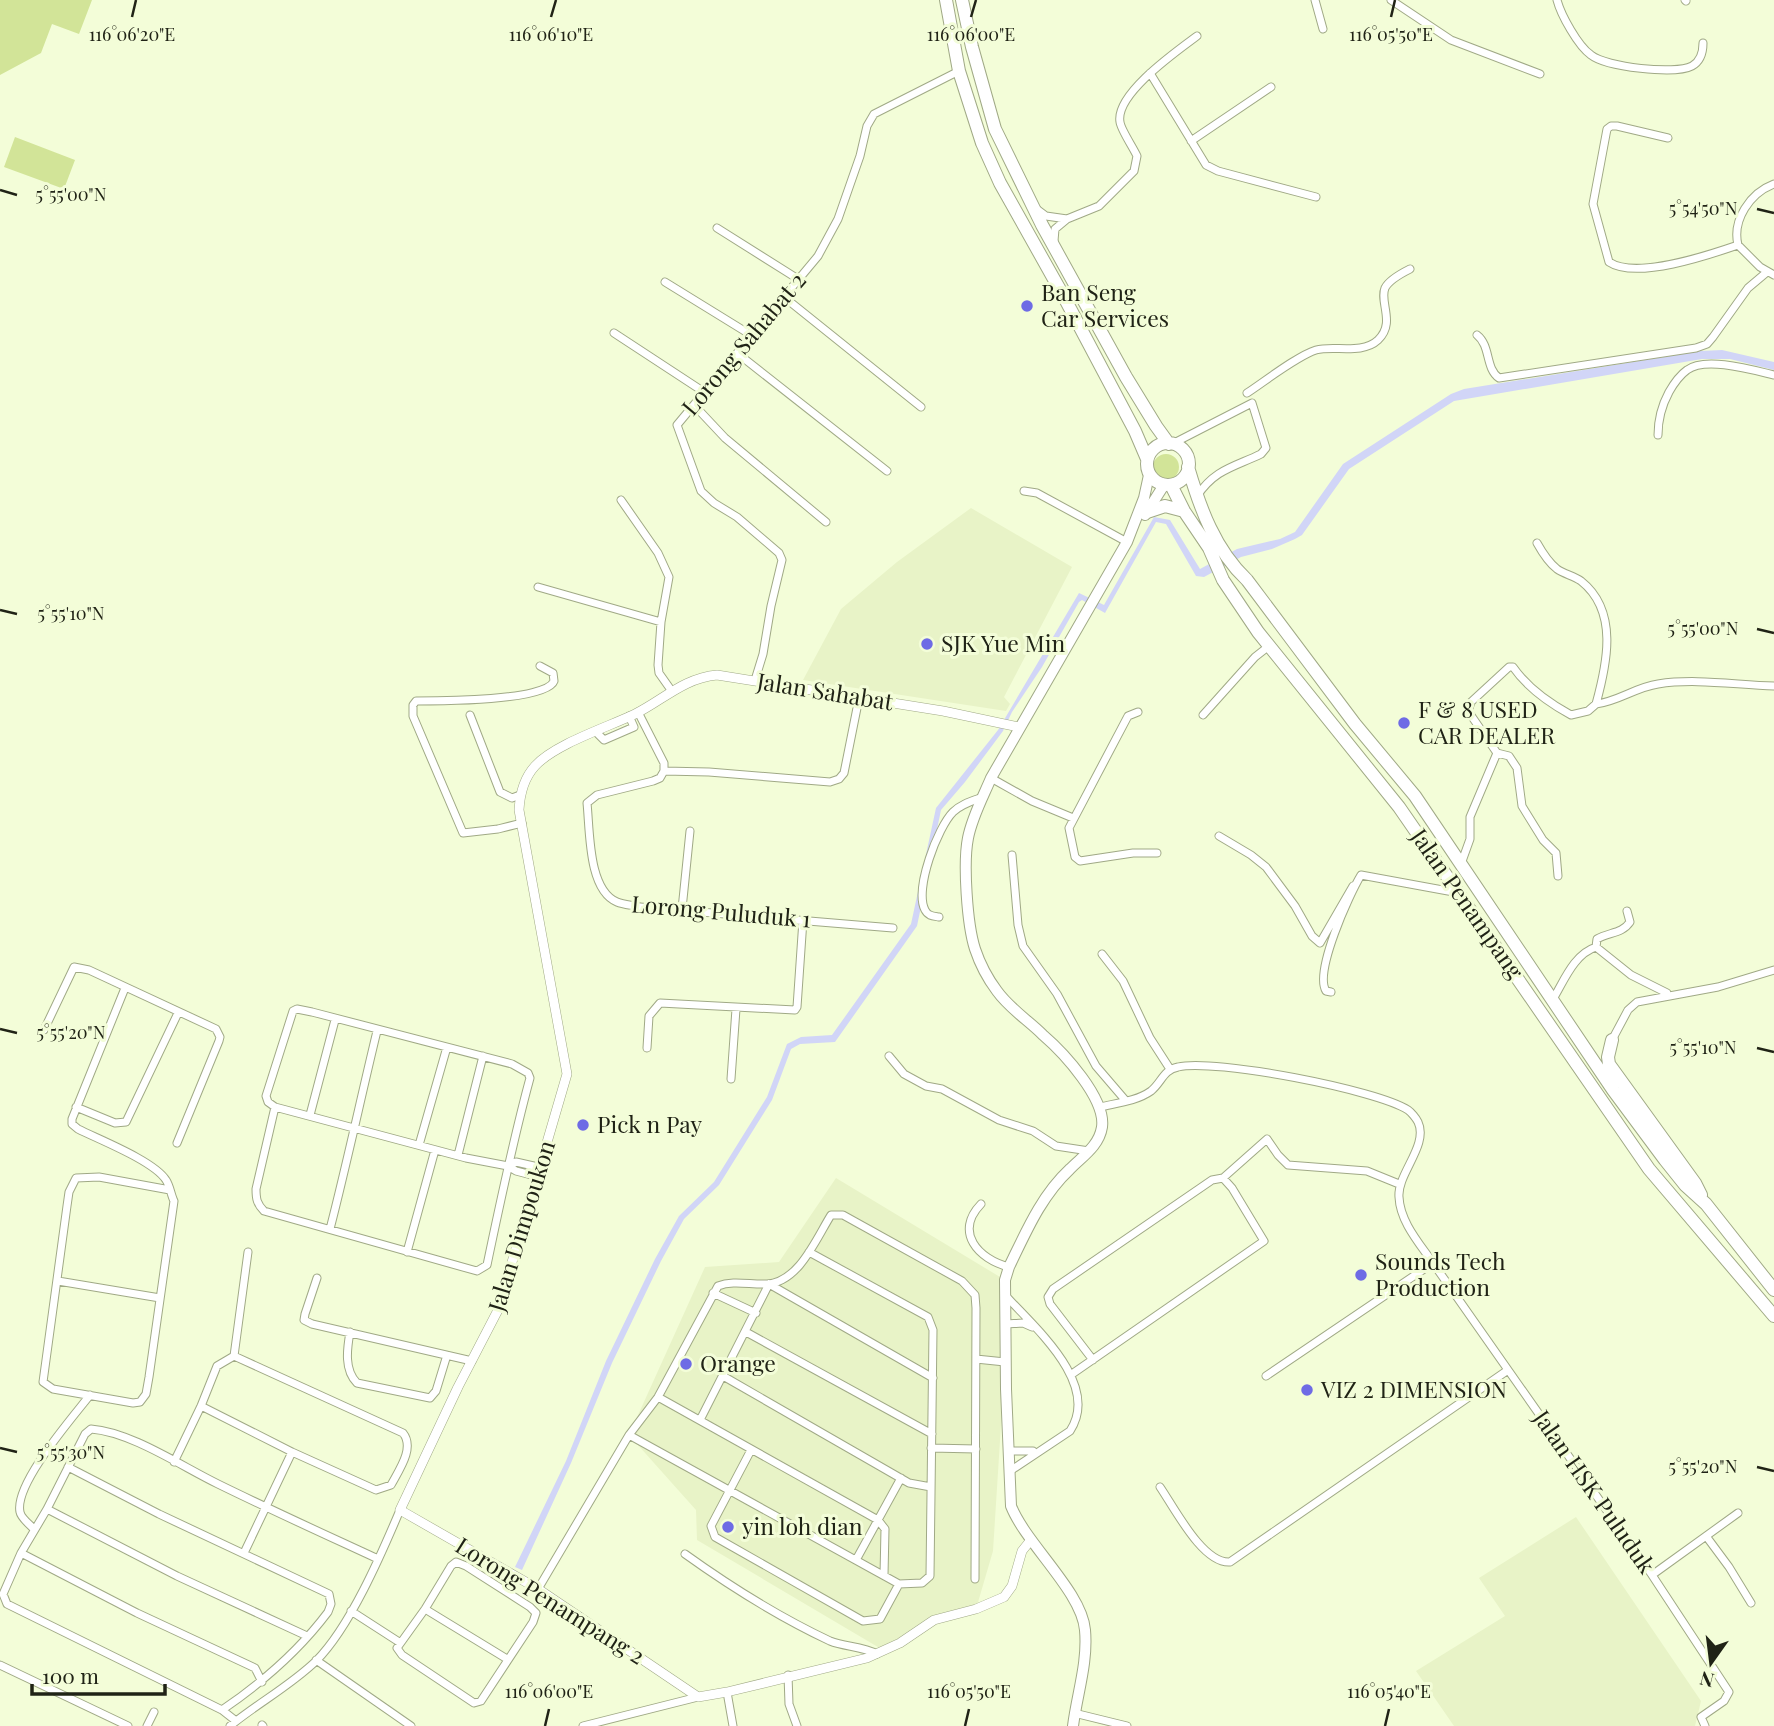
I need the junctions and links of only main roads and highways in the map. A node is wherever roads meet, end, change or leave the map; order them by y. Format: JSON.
{"nodes":[{"id":1,"x":946,"y":0,"type":"edge"},
{"id":2,"x":962,"y":0,"type":"edge"},
{"id":3,"x":1171,"y":444,"type":"junction"},
{"id":4,"x":1147,"y":459,"type":"junction"},
{"id":5,"x":1188,"y":467,"type":"junction"},
{"id":6,"x":1149,"y":474,"type":"junction"},
{"id":7,"x":1168,"y":485,"type":"junction"},
{"id":8,"x":1184,"y":511,"type":"junction"},
{"id":9,"x":1147,"y":512,"type":"junction"},
{"id":10,"x":1129,"y":537,"type":"junction"},
{"id":11,"x":1215,"y":548,"type":"junction"},
{"id":12,"x":1572,"y":1028,"type":"junction"},
{"id":13,"x":1685,"y":1185,"type":"junction"},
{"id":14,"x":1706,"y":1204,"type":"junction"},
{"id":15,"x":1686,"y":1212,"type":"junction"},
{"id":16,"x":1774,"y":1290,"type":"edge"},
{"id":17,"x":1774,"y":1316,"type":"edge"},
{"id":18,"x":1073,"y":1726,"type":"edge"}],
"edges":[{"from":1,"to":4,"type":"main road"},
{"from":2,"to":3,"type":"main road"},
{"from":3,"to":4,"type":"main road"},
{"from":3,"to":5,"type":"main road"},
{"from":4,"to":6,"type":"main road"},
{"from":5,"to":7,"type":"main road"},
{"from":5,"to":11,"type":"main road","name":"Jalan Penampang"},
{"from":6,"to":7,"type":"main road"},
{"from":6,"to":10,"type":"main road"},
{"from":7,"to":8,"type":"main road","name":"Jalan Penampang"},
{"from":7,"to":9,"type":"main road"},
{"from":8,"to":9,"type":"main road"},
{"from":8,"to":11,"type":"main road","name":"Jalan Penampang"},
{"from":9,"to":10,"type":"main road"},
{"from":10,"to":18,"type":"main road"},
{"from":11,"to":12,"type":"main road","name":"Jalan Penampang"},
{"from":11,"to":15,"type":"main road","name":"Jalan Penampang"},
{"from":12,"to":13,"type":"main road","name":"Jalan Penampang"},
{"from":12,"to":14,"type":"main road"},
{"from":13,"to":14,"type":"main road","name":"Jalan Penampang"},
{"from":13,"to":15,"type":"main road"},
{"from":14,"to":16,"type":"main road","name":"Jalan Penampang"},
{"from":15,"to":17,"type":"main road","name":"Jalan Penampang"}]}
